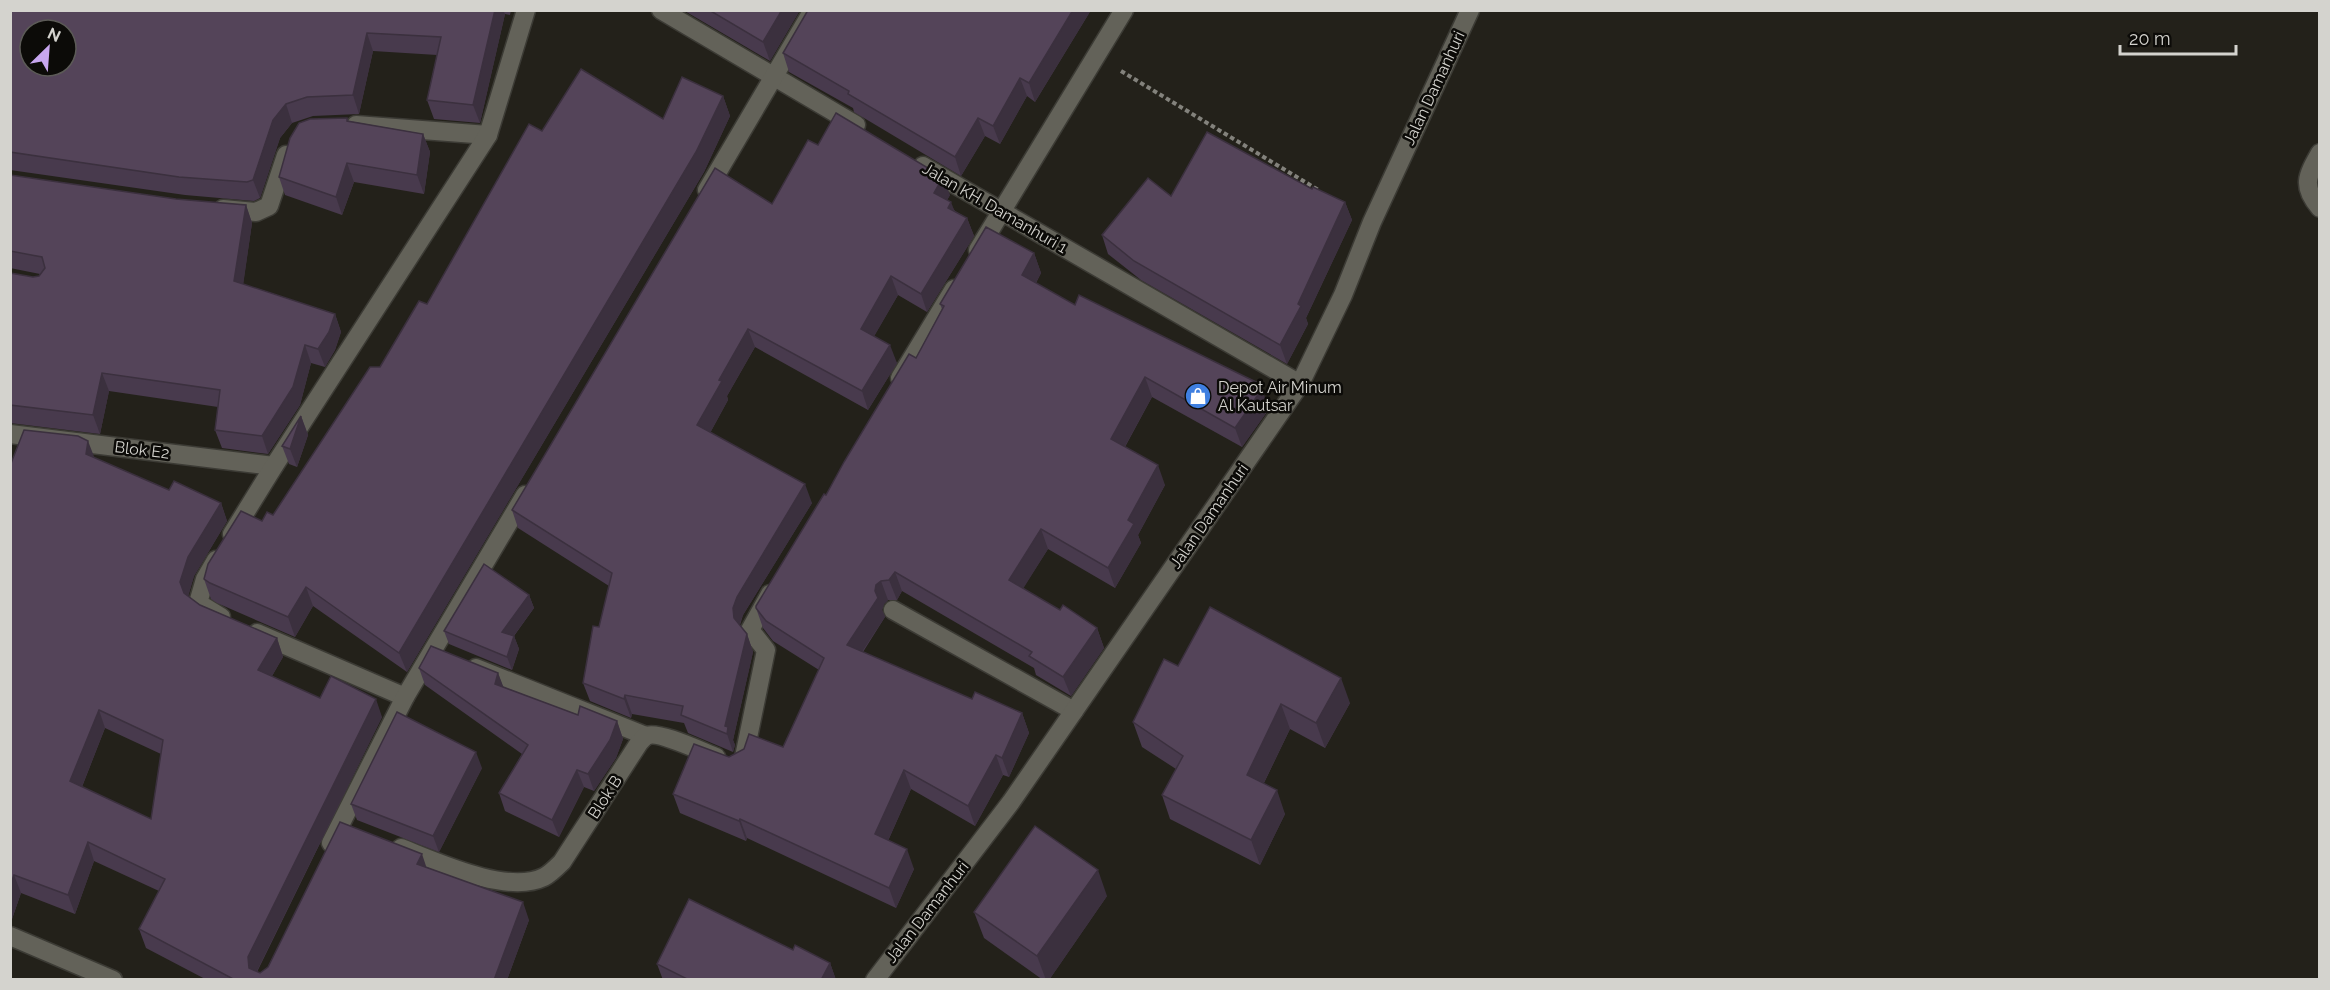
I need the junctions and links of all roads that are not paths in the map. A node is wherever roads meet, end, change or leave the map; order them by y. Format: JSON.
{"nodes":[{"id":1,"x":526,"y":10,"type":"edge"},
{"id":2,"x":661,"y":10,"type":"edge"},
{"id":3,"x":813,"y":10,"type":"edge"},
{"id":4,"x":1124,"y":10,"type":"edge"},
{"id":5,"x":1470,"y":10,"type":"edge"},
{"id":6,"x":774,"y":77,"type":"junction"},
{"id":7,"x":340,"y":124,"type":"edge"},
{"id":8,"x":867,"y":132,"type":"edge"},
{"id":9,"x":488,"y":135,"type":"junction"},
{"id":10,"x":293,"y":138,"type":"edge"},
{"id":11,"x":2319,"y":153,"type":"edge"},
{"id":12,"x":908,"y":157,"type":"edge"},
{"id":13,"x":205,"y":207,"type":"edge"},
{"id":14,"x":2319,"y":208,"type":"edge"},
{"id":15,"x":695,"y":210,"type":"edge"},
{"id":16,"x":1000,"y":212,"type":"junction"},
{"id":17,"x":1300,"y":384,"type":"junction"},
{"id":18,"x":892,"y":391,"type":"edge"},
{"id":19,"x":17,"y":435,"type":"edge"},
{"id":20,"x":17,"y":456,"type":"edge"},
{"id":21,"x":273,"y":465,"type":"junction"},
{"id":22,"x":537,"y":476,"type":"edge"},
{"id":23,"x":778,"y":581,"type":"edge"},
{"id":24,"x":893,"y":610,"type":"dead end"},
{"id":25,"x":433,"y":650,"type":"junction"},
{"id":26,"x":405,"y":697,"type":"junction"},
{"id":27,"x":1074,"y":711,"type":"junction"},
{"id":28,"x":646,"y":736,"type":"junction"},
{"id":29,"x":385,"y":842,"type":"edge"},
{"id":30,"x":325,"y":856,"type":"edge"},
{"id":31,"x":10,"y":936,"type":"edge"},
{"id":32,"x":113,"y":980,"type":"edge"},
{"id":33,"x":875,"y":980,"type":"edge"}],
"edges":[{"from":1,"to":9,"type":"street"},
{"from":2,"to":6,"type":"street"},
{"from":3,"to":6,"type":"street"},
{"from":4,"to":16,"type":"street"},
{"from":5,"to":17,"type":"street","name":"Jalan Damanhuri"},
{"from":6,"to":8,"type":"street"},
{"from":6,"to":15,"type":"street"},
{"from":7,"to":9,"type":"street"},
{"from":9,"to":21,"type":"street"},
{"from":10,"to":13,"type":"street"},
{"from":11,"to":14,"type":"street"},
{"from":12,"to":16,"type":"street","name":"Jalan KH. Damanhuri 1"},
{"from":16,"to":17,"type":"street","name":"Jalan KH. Damanhuri 1"},
{"from":16,"to":18,"type":"street"},
{"from":17,"to":27,"type":"street","name":"Jalan Damanhuri"},
{"from":19,"to":20,"type":"street"},
{"from":19,"to":21,"type":"street","name":"Blok E2"},
{"from":21,"to":26,"type":"street"},
{"from":22,"to":25,"type":"street"},
{"from":23,"to":28,"type":"street"},
{"from":24,"to":27,"type":"street"},
{"from":25,"to":26,"type":"street"},
{"from":25,"to":28,"type":"street"},
{"from":26,"to":30,"type":"street"},
{"from":27,"to":33,"type":"street","name":"Jalan Damanhuri"},
{"from":28,"to":29,"type":"street","name":"Blok B"},
{"from":31,"to":32,"type":"street"}]}
